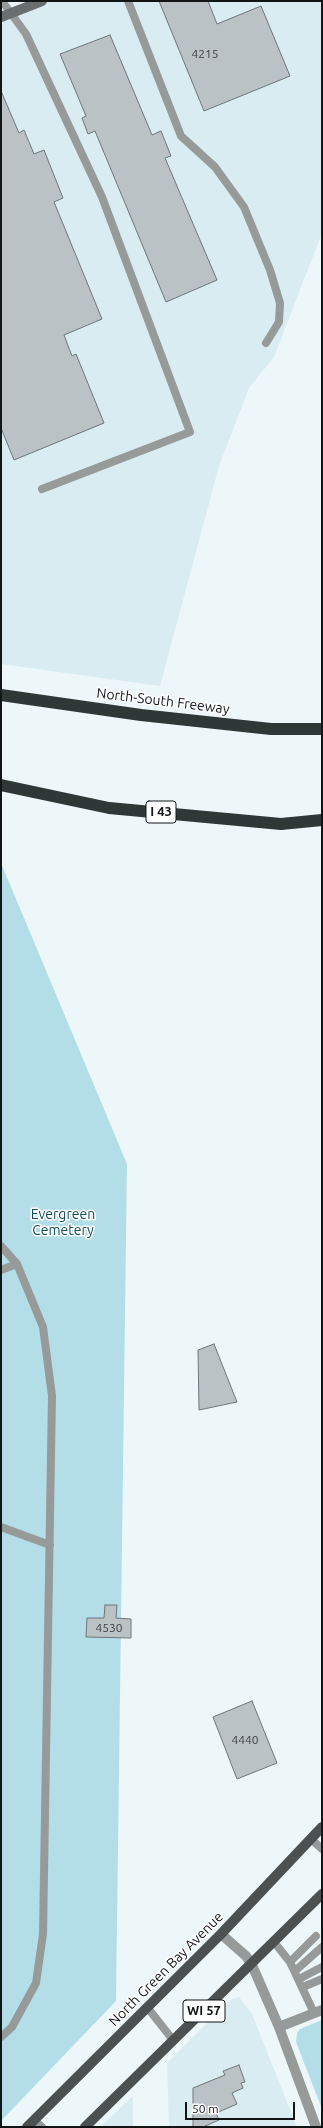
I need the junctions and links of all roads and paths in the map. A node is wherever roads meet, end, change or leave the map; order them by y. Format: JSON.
{"nodes":[{"id":1,"x":2,"y":1,"type":"edge"},
{"id":2,"x":42,"y":1,"type":"edge"},
{"id":3,"x":128,"y":1,"type":"edge"},
{"id":4,"x":6,"y":16,"type":"edge"},
{"id":5,"x":266,"y":343,"type":"dead end"},
{"id":6,"x":42,"y":489,"type":"dead end"},
{"id":7,"x":1,"y":695,"type":"edge"},
{"id":8,"x":322,"y":729,"type":"edge"},
{"id":9,"x":1,"y":785,"type":"edge"},
{"id":10,"x":322,"y":820,"type":"edge"},
{"id":11,"x":1,"y":1246,"type":"edge"},
{"id":12,"x":17,"y":1264,"type":"junction"},
{"id":13,"x":1,"y":1270,"type":"edge"},
{"id":14,"x":1,"y":1527,"type":"edge"},
{"id":15,"x":50,"y":1545,"type":"junction"},
{"id":16,"x":322,"y":1828,"type":"edge"},
{"id":17,"x":311,"y":1839,"type":"junction"},
{"id":18,"x":322,"y":1849,"type":"edge"},
{"id":19,"x":322,"y":1894,"type":"edge"},
{"id":20,"x":221,"y":1934,"type":"junction"},
{"id":21,"x":316,"y":1936,"type":"dead end"},
{"id":22,"x":274,"y":1942,"type":"junction"},
{"id":23,"x":322,"y":1947,"type":"edge"},
{"id":24,"x":290,"y":1962,"type":"junction"},
{"id":25,"x":252,"y":1964,"type":"junction"},
{"id":26,"x":322,"y":1967,"type":"edge"},
{"id":27,"x":295,"y":1971,"type":"junction"},
{"id":28,"x":299,"y":1979,"type":"junction"},
{"id":29,"x":322,"y":1979,"type":"edge"},
{"id":30,"x":303,"y":1987,"type":"junction"},
{"id":31,"x":147,"y":2007,"type":"junction"},
{"id":32,"x":318,"y":2012,"type":"edge"},
{"id":33,"x":278,"y":2027,"type":"junction"},
{"id":34,"x":1,"y":2037,"type":"edge"},
{"id":35,"x":173,"y":2040,"type":"junction"},
{"id":36,"x":34,"y":2120,"type":"junction"},
{"id":37,"x":27,"y":2127,"type":"edge"},
{"id":38,"x":42,"y":2127,"type":"edge"},
{"id":39,"x":85,"y":2127,"type":"edge"},
{"id":40,"x":316,"y":2127,"type":"edge"}],
"edges":[{"from":1,"to":4,"type":"lane"},
{"from":2,"to":4,"type":"main road"},
{"from":3,"to":5,"type":"lane"},
{"from":4,"to":6,"type":"lane"},
{"from":7,"to":8,"type":"highway","name":"North-South Freeway"},
{"from":9,"to":10,"type":"highway","number":"I 43"},
{"from":11,"to":12,"type":"lane"},
{"from":12,"to":13,"type":"lane"},
{"from":12,"to":15,"type":"lane"},
{"from":14,"to":15,"type":"lane"},
{"from":15,"to":34,"type":"lane"},
{"from":16,"to":17,"type":"main road","name":"North Green Bay Avenue","number":"WI 57"},
{"from":17,"to":18,"type":"lane"},
{"from":17,"to":20,"type":"main road","name":"North Green Bay Avenue","number":"WI 57"},
{"from":19,"to":22,"type":"main road","number":"WI 57"},
{"from":20,"to":25,"type":"street"},
{"from":20,"to":31,"type":"main road","name":"North Green Bay Avenue","number":"WI 57"},
{"from":21,"to":24,"type":"lane"},
{"from":22,"to":24,"type":"lane"},
{"from":22,"to":25,"type":"main road","number":"WI 57"},
{"from":23,"to":27,"type":"lane"},
{"from":24,"to":27,"type":"lane"},
{"from":25,"to":33,"type":"street"},
{"from":25,"to":35,"type":"main road","number":"WI 57"},
{"from":26,"to":28,"type":"lane"},
{"from":27,"to":28,"type":"lane"},
{"from":28,"to":30,"type":"lane"},
{"from":29,"to":30,"type":"lane"},
{"from":30,"to":32,"type":"lane"},
{"from":31,"to":35,"type":"lane"},
{"from":31,"to":36,"type":"main road","name":"North Green Bay Avenue","number":"WI 57"},
{"from":32,"to":33,"type":"street"},
{"from":33,"to":40,"type":"street"},
{"from":35,"to":39,"type":"main road","number":"WI 57"},
{"from":36,"to":37,"type":"main road","name":"North Green Bay Avenue","number":"WI 57"},
{"from":36,"to":38,"type":"lane"}]}
